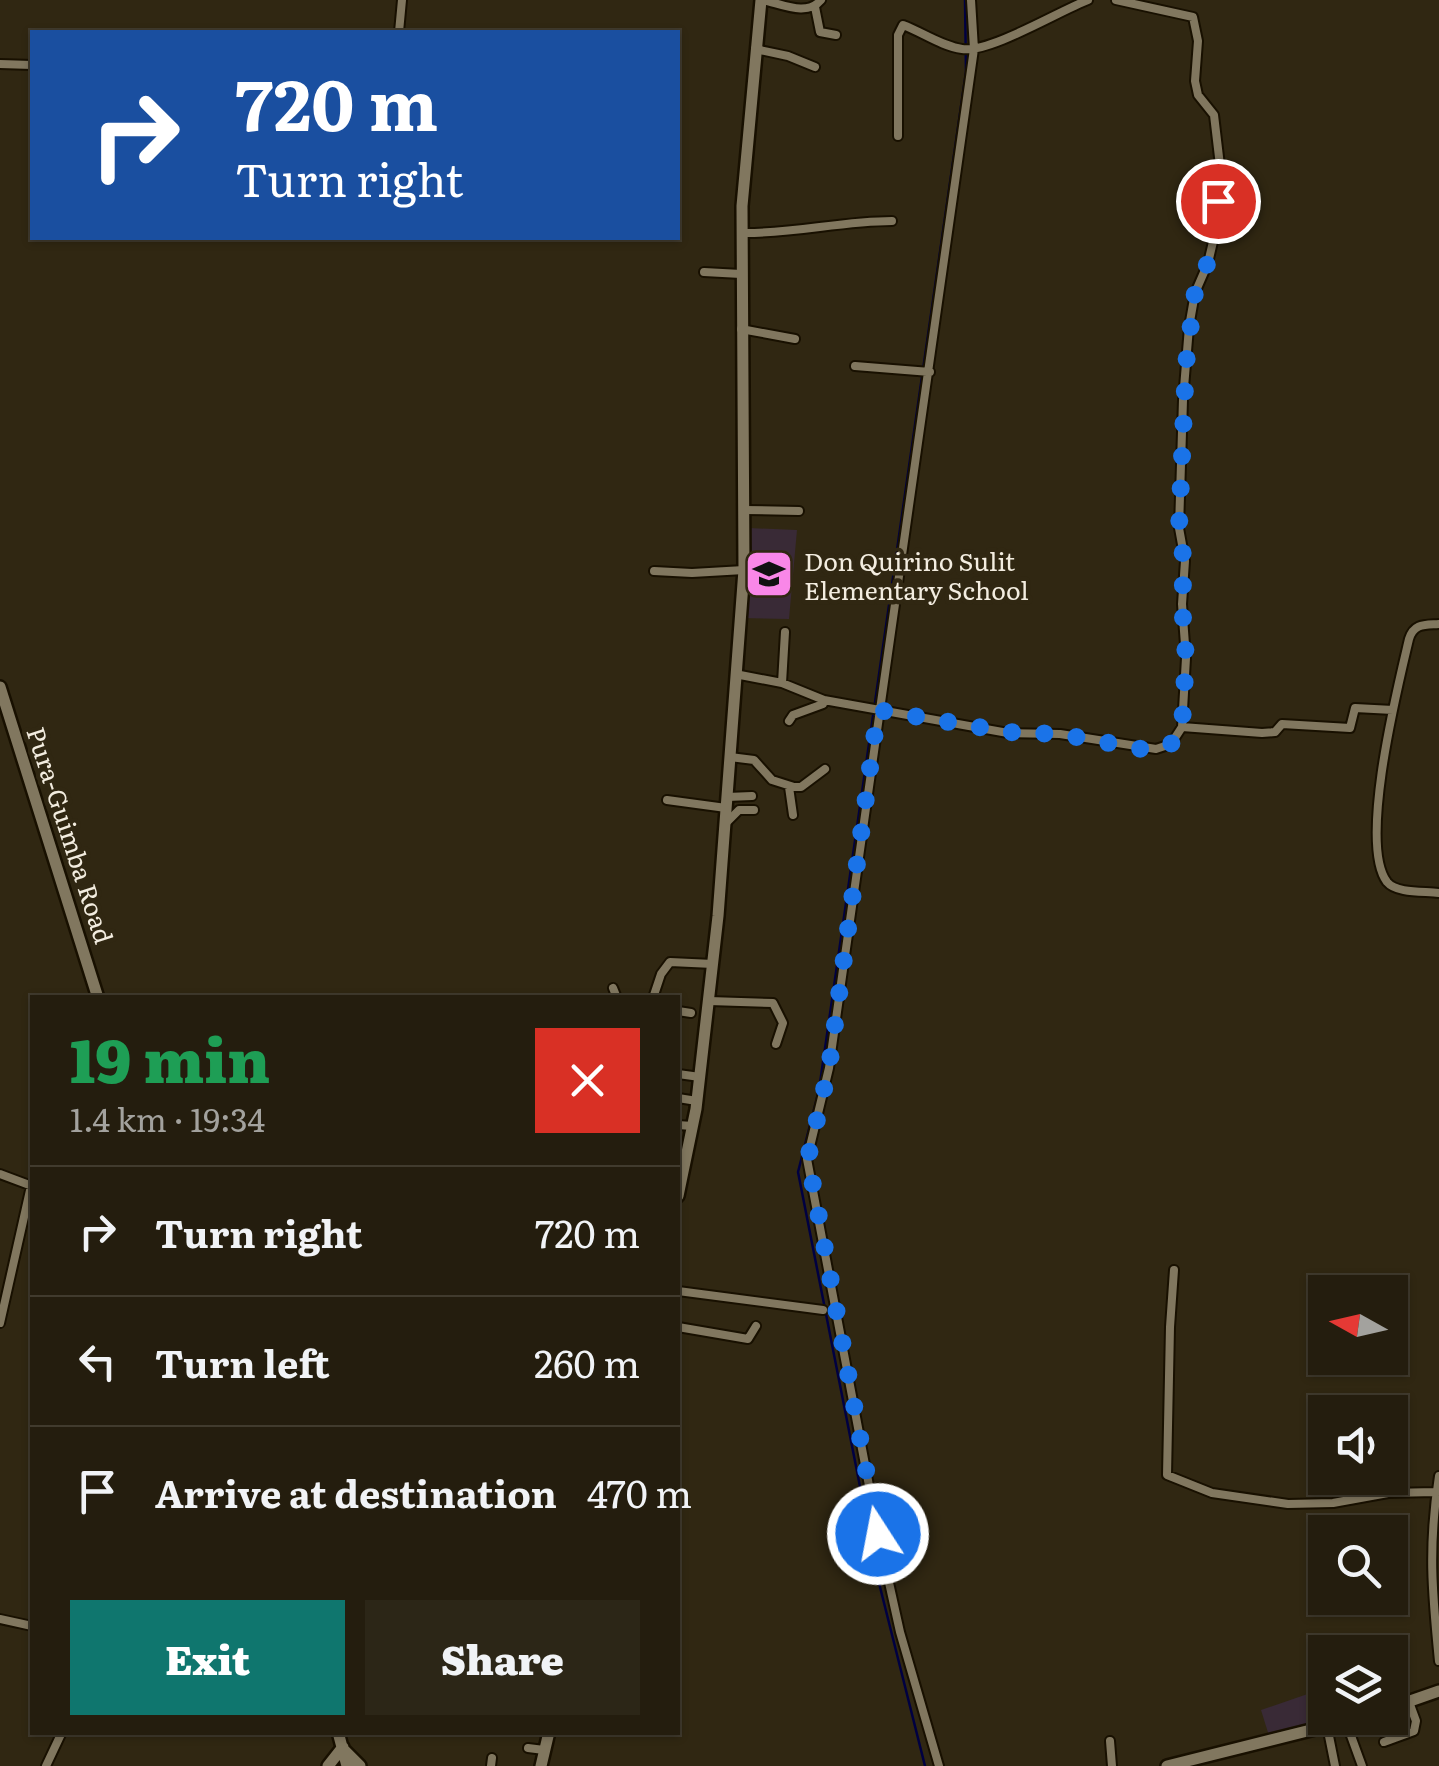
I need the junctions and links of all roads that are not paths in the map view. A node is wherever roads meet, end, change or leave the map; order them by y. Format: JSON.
{"nodes":[{"id":1,"x":402,"y":0,"type":"edge"},
{"id":2,"x":762,"y":0,"type":"edge"},
{"id":3,"x":971,"y":0,"type":"edge"},
{"id":4,"x":1088,"y":0,"type":"edge"},
{"id":5,"x":1116,"y":0,"type":"edge"},
{"id":6,"x":818,"y":4,"type":"edge"},
{"id":7,"x":399,"y":30,"type":"edge"},
{"id":8,"x":836,"y":35,"type":"dead end"},
{"id":9,"x":974,"y":48,"type":"junction"},
{"id":10,"x":755,"y":49,"type":"junction"},
{"id":11,"x":0,"y":64,"type":"edge"},
{"id":12,"x":30,"y":65,"type":"edge"},
{"id":13,"x":815,"y":67,"type":"dead end"},
{"id":14,"x":898,"y":136,"type":"dead end"},
{"id":15,"x":892,"y":221,"type":"dead end"},
{"id":16,"x":742,"y":233,"type":"junction"},
{"id":17,"x":704,"y":272,"type":"dead end"},
{"id":18,"x":742,"y":274,"type":"junction"},
{"id":19,"x":741,"y":330,"type":"junction"},
{"id":20,"x":794,"y":339,"type":"dead end"},
{"id":21,"x":855,"y":366,"type":"dead end"},
{"id":22,"x":930,"y":372,"type":"junction"},
{"id":23,"x":744,"y":510,"type":"junction"},
{"id":24,"x":799,"y":511,"type":"dead end"},
{"id":25,"x":744,"y":570,"type":"junction"},
{"id":26,"x":654,"y":571,"type":"dead end"},
{"id":27,"x":1439,"y":624,"type":"edge"},
{"id":28,"x":785,"y":632,"type":"dead end"},
{"id":29,"x":735,"y":674,"type":"junction"},
{"id":30,"x":782,"y":683,"type":"junction"},
{"id":31,"x":0,"y":686,"type":"edge"},
{"id":32,"x":824,"y":700,"type":"junction"},
{"id":33,"x":878,"y":710,"type":"junction"},
{"id":34,"x":1393,"y":710,"type":"junction"},
{"id":35,"x":788,"y":721,"type":"dead end"},
{"id":36,"x":1182,"y":726,"type":"junction"},
{"id":37,"x":730,"y":757,"type":"junction"},
{"id":38,"x":825,"y":770,"type":"dead end"},
{"id":39,"x":789,"y":786,"type":"junction"},
{"id":40,"x":752,"y":796,"type":"dead end"},
{"id":41,"x":667,"y":800,"type":"dead end"},
{"id":42,"x":727,"y":803,"type":"junction"},
{"id":43,"x":754,"y":810,"type":"dead end"},
{"id":44,"x":793,"y":816,"type":"dead end"},
{"id":45,"x":726,"y":823,"type":"junction"},
{"id":46,"x":1439,"y":893,"type":"edge"},
{"id":47,"x":713,"y":964,"type":"junction"},
{"id":48,"x":613,"y":988,"type":"dead end"},
{"id":49,"x":97,"y":995,"type":"edge"},
{"id":50,"x":616,"y":995,"type":"edge"},
{"id":51,"x":654,"y":995,"type":"edge"},
{"id":52,"x":709,"y":1000,"type":"junction"},
{"id":53,"x":680,"y":1010,"type":"edge"},
{"id":54,"x":691,"y":1012,"type":"dead end"},
{"id":55,"x":776,"y":1044,"type":"dead end"},
{"id":56,"x":680,"y":1074,"type":"edge"},
{"id":57,"x":700,"y":1077,"type":"junction"},
{"id":58,"x":680,"y":1098,"type":"edge"},
{"id":59,"x":697,"y":1101,"type":"junction"},
{"id":60,"x":680,"y":1125,"type":"edge"},
{"id":61,"x":692,"y":1126,"type":"junction"},
{"id":62,"x":0,"y":1174,"type":"edge"},
{"id":63,"x":30,"y":1185,"type":"edge"},
{"id":64,"x":680,"y":1186,"type":"edge"},
{"id":65,"x":30,"y":1195,"type":"edge"},
{"id":66,"x":1174,"y":1270,"type":"dead end"},
{"id":67,"x":680,"y":1291,"type":"edge"},
{"id":68,"x":823,"y":1310,"type":"dead end"},
{"id":69,"x":0,"y":1323,"type":"edge"},
{"id":70,"x":756,"y":1326,"type":"dead end"},
{"id":71,"x":680,"y":1327,"type":"edge"},
{"id":72,"x":1439,"y":1476,"type":"edge"},
{"id":73,"x":1436,"y":1492,"type":"junction"},
{"id":74,"x":0,"y":1619,"type":"edge"},
{"id":75,"x":30,"y":1626,"type":"edge"},
{"id":76,"x":1439,"y":1661,"type":"edge"},
{"id":77,"x":1439,"y":1692,"type":"edge"},
{"id":78,"x":1408,"y":1702,"type":"joint"},
{"id":79,"x":1308,"y":1732,"type":"edge"},
{"id":80,"x":1408,"y":1733,"type":"edge"},
{"id":81,"x":61,"y":1735,"type":"edge"},
{"id":82,"x":339,"y":1735,"type":"edge"},
{"id":83,"x":548,"y":1735,"type":"edge"},
{"id":84,"x":1329,"y":1735,"type":"edge"},
{"id":85,"x":1356,"y":1735,"type":"edge"},
{"id":86,"x":1403,"y":1735,"type":"edge"},
{"id":87,"x":1110,"y":1741,"type":"dead end"},
{"id":88,"x":1384,"y":1742,"type":"dead end"},
{"id":89,"x":342,"y":1748,"type":"junction"},
{"id":90,"x":528,"y":1748,"type":"dead end"},
{"id":91,"x":544,"y":1750,"type":"junction"},
{"id":92,"x":1207,"y":1762,"type":"edge"},
{"id":93,"x":46,"y":1766,"type":"edge"},
{"id":94,"x":328,"y":1766,"type":"edge"},
{"id":95,"x":348,"y":1766,"type":"edge"},
{"id":96,"x":360,"y":1766,"type":"edge"},
{"id":97,"x":540,"y":1766,"type":"edge"},
{"id":98,"x":940,"y":1766,"type":"edge"},
{"id":99,"x":1112,"y":1766,"type":"edge"},
{"id":100,"x":1166,"y":1766,"type":"edge"},
{"id":101,"x":1334,"y":1766,"type":"edge"},
{"id":102,"x":1362,"y":1766,"type":"edge"}],
"edges":[{"from":1,"to":7,"type":"street"},
{"from":2,"to":6,"type":"street"},
{"from":2,"to":10,"type":"street"},
{"from":3,"to":9,"type":"street"},
{"from":4,"to":9,"type":"street"},
{"from":5,"to":36,"type":"street"},
{"from":6,"to":8,"type":"street"},
{"from":9,"to":14,"type":"street"},
{"from":9,"to":22,"type":"street"},
{"from":10,"to":13,"type":"street"},
{"from":10,"to":16,"type":"street"},
{"from":11,"to":12,"type":"street"},
{"from":15,"to":16,"type":"street"},
{"from":16,"to":18,"type":"street"},
{"from":17,"to":18,"type":"street"},
{"from":18,"to":19,"type":"street"},
{"from":19,"to":20,"type":"street"},
{"from":19,"to":23,"type":"street"},
{"from":21,"to":22,"type":"street"},
{"from":22,"to":33,"type":"street"},
{"from":23,"to":24,"type":"street"},
{"from":23,"to":25,"type":"street"},
{"from":25,"to":26,"type":"street"},
{"from":25,"to":29,"type":"street"},
{"from":27,"to":34,"type":"street"},
{"from":28,"to":30,"type":"street"},
{"from":29,"to":30,"type":"street"},
{"from":29,"to":37,"type":"street"},
{"from":30,"to":32,"type":"street"},
{"from":31,"to":49,"type":"street","name":"Pura-Guimba Road"},
{"from":32,"to":33,"type":"street"},
{"from":32,"to":35,"type":"street"},
{"from":33,"to":36,"type":"street"},
{"from":33,"to":98,"type":"street"},
{"from":34,"to":36,"type":"street"},
{"from":34,"to":46,"type":"street"},
{"from":37,"to":39,"type":"street"},
{"from":37,"to":42,"type":"street"},
{"from":38,"to":39,"type":"street"},
{"from":39,"to":44,"type":"street"},
{"from":40,"to":42,"type":"street"},
{"from":41,"to":42,"type":"street"},
{"from":42,"to":45,"type":"street"},
{"from":43,"to":45,"type":"street"},
{"from":45,"to":47,"type":"street"},
{"from":47,"to":51,"type":"street"},
{"from":47,"to":52,"type":"street"},
{"from":48,"to":50,"type":"street"},
{"from":52,"to":55,"type":"street"},
{"from":52,"to":57,"type":"street"},
{"from":53,"to":54,"type":"street"},
{"from":56,"to":57,"type":"street"},
{"from":57,"to":59,"type":"street"},
{"from":58,"to":59,"type":"street"},
{"from":59,"to":61,"type":"street"},
{"from":60,"to":61,"type":"street"},
{"from":61,"to":64,"type":"street"},
{"from":62,"to":63,"type":"street"},
{"from":65,"to":69,"type":"street"},
{"from":66,"to":73,"type":"street"},
{"from":67,"to":68,"type":"street"},
{"from":70,"to":71,"type":"street"},
{"from":72,"to":73,"type":"street"},
{"from":73,"to":76,"type":"street"},
{"from":74,"to":75,"type":"street"},
{"from":77,"to":78,"type":"street"},
{"from":78,"to":80,"type":"street"},
{"from":79,"to":92,"type":"street"},
{"from":81,"to":93,"type":"street"},
{"from":82,"to":89,"type":"street"},
{"from":83,"to":91,"type":"street"},
{"from":84,"to":101,"type":"street"},
{"from":85,"to":102,"type":"street"},
{"from":86,"to":88,"type":"street"},
{"from":87,"to":99,"type":"street"},
{"from":89,"to":94,"type":"street"},
{"from":89,"to":95,"type":"street"},
{"from":89,"to":96,"type":"street"},
{"from":90,"to":91,"type":"street"},
{"from":91,"to":97,"type":"street"},
{"from":92,"to":100,"type":"street"}]}
